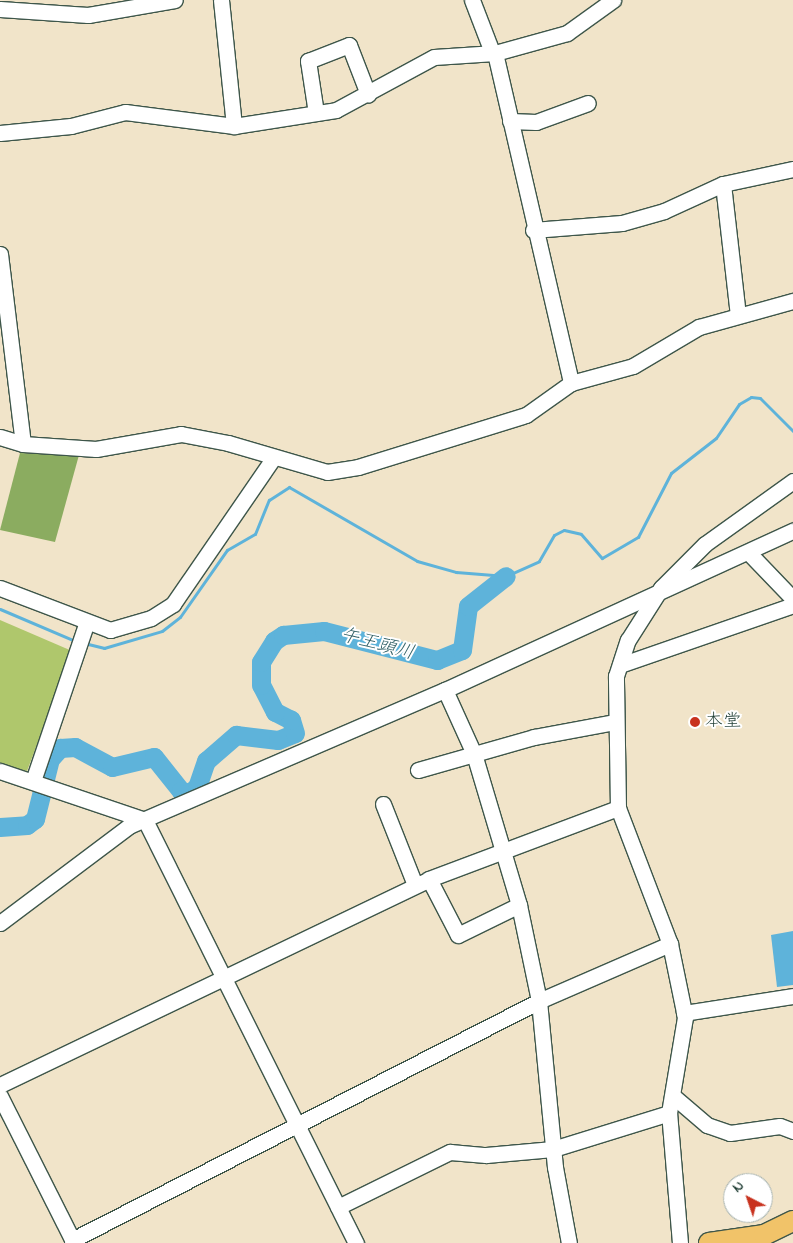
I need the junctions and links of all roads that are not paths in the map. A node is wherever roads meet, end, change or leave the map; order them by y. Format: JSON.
{"nodes":[{"id":1,"x":175,"y":0,"type":"edge"},
{"id":2,"x":220,"y":0,"type":"edge"},
{"id":3,"x":472,"y":0,"type":"edge"},
{"id":4,"x":612,"y":0,"type":"edge"},
{"id":5,"x":0,"y":9,"type":"edge"},
{"id":6,"x":493,"y":52,"type":"junction"},
{"id":7,"x":368,"y":94,"type":"junction"},
{"id":8,"x":588,"y":103,"type":"dead end"},
{"id":9,"x":316,"y":113,"type":"junction"},
{"id":10,"x":510,"y":121,"type":"junction"},
{"id":11,"x":234,"y":126,"type":"junction"},
{"id":12,"x":0,"y":133,"type":"edge"},
{"id":13,"x":793,"y":169,"type":"edge"},
{"id":14,"x":723,"y":184,"type":"junction"},
{"id":15,"x":532,"y":230,"type":"junction"},
{"id":16,"x":0,"y":254,"type":"edge"},
{"id":17,"x":3,"y":296,"type":"edge"},
{"id":18,"x":793,"y":301,"type":"edge"},
{"id":19,"x":738,"y":315,"type":"junction"},
{"id":20,"x":571,"y":383,"type":"junction"},
{"id":21,"x":0,"y":437,"type":"edge"},
{"id":22,"x":23,"y":444,"type":"junction"},
{"id":23,"x":274,"y":457,"type":"junction"},
{"id":24,"x":793,"y":481,"type":"edge"},
{"id":25,"x":793,"y":531,"type":"edge"},
{"id":26,"x":748,"y":552,"type":"junction"},
{"id":27,"x":0,"y":588,"type":"edge"},
{"id":28,"x":661,"y":588,"type":"junction"},
{"id":29,"x":793,"y":599,"type":"edge"},
{"id":30,"x":793,"y":605,"type":"edge"},
{"id":31,"x":86,"y":624,"type":"junction"},
{"id":32,"x":620,"y":665,"type":"junction"},
{"id":33,"x":445,"y":690,"type":"junction"},
{"id":34,"x":615,"y":722,"type":"junction"},
{"id":35,"x":474,"y":754,"type":"junction"},
{"id":36,"x":418,"y":770,"type":"dead end"},
{"id":37,"x":0,"y":771,"type":"edge"},
{"id":38,"x":42,"y":783,"type":"junction"},
{"id":39,"x":383,"y":804,"type":"dead end"},
{"id":40,"x":618,"y":808,"type":"junction"},
{"id":41,"x":145,"y":820,"type":"junction"},
{"id":42,"x":502,"y":848,"type":"junction"},
{"id":43,"x":422,"y":882,"type":"junction"},
{"id":44,"x":519,"y":905,"type":"junction"},
{"id":45,"x":0,"y":922,"type":"edge"},
{"id":46,"x":670,"y":944,"type":"junction"},
{"id":47,"x":221,"y":976,"type":"junction"},
{"id":48,"x":793,"y":996,"type":"edge"},
{"id":49,"x":539,"y":1001,"type":"junction"},
{"id":50,"x":684,"y":1013,"type":"junction"},
{"id":51,"x":0,"y":1085,"type":"edge"},
{"id":52,"x":0,"y":1096,"type":"edge"},
{"id":53,"x":673,"y":1096,"type":"junction"},
{"id":54,"x":669,"y":1113,"type":"junction"},
{"id":55,"x":295,"y":1123,"type":"junction"},
{"id":56,"x":793,"y":1130,"type":"edge"},
{"id":57,"x":553,"y":1149,"type":"junction"},
{"id":58,"x":338,"y":1207,"type":"junction"},
{"id":59,"x":793,"y":1221,"type":"edge"},
{"id":60,"x":763,"y":1239,"type":"edge"},
{"id":61,"x":73,"y":1242,"type":"edge"},
{"id":62,"x":356,"y":1243,"type":"edge"},
{"id":63,"x":569,"y":1243,"type":"edge"},
{"id":64,"x":680,"y":1243,"type":"edge"},
{"id":65,"x":709,"y":1243,"type":"edge"}],
"edges":[{"from":1,"to":5,"type":"street"},
{"from":2,"to":11,"type":"street"},
{"from":3,"to":6,"type":"street"},
{"from":4,"to":6,"type":"street"},
{"from":6,"to":7,"type":"street"},
{"from":6,"to":10,"type":"street"},
{"from":7,"to":9,"type":"street"},
{"from":7,"to":9,"type":"street"},
{"from":8,"to":10,"type":"street"},
{"from":9,"to":11,"type":"street"},
{"from":10,"to":15,"type":"street"},
{"from":11,"to":12,"type":"street"},
{"from":13,"to":14,"type":"street"},
{"from":14,"to":15,"type":"street"},
{"from":14,"to":19,"type":"street"},
{"from":15,"to":20,"type":"street"},
{"from":16,"to":17,"type":"street"},
{"from":17,"to":22,"type":"street"},
{"from":18,"to":19,"type":"street"},
{"from":19,"to":20,"type":"street"},
{"from":20,"to":23,"type":"street"},
{"from":21,"to":22,"type":"street"},
{"from":22,"to":23,"type":"street"},
{"from":23,"to":31,"type":"street"},
{"from":24,"to":28,"type":"street"},
{"from":25,"to":26,"type":"street"},
{"from":26,"to":28,"type":"street"},
{"from":26,"to":29,"type":"street"},
{"from":27,"to":31,"type":"street"},
{"from":28,"to":32,"type":"street"},
{"from":28,"to":33,"type":"street"},
{"from":30,"to":32,"type":"street"},
{"from":31,"to":38,"type":"street"},
{"from":32,"to":34,"type":"street"},
{"from":33,"to":35,"type":"street"},
{"from":33,"to":41,"type":"street"},
{"from":34,"to":35,"type":"street"},
{"from":34,"to":40,"type":"street"},
{"from":35,"to":36,"type":"street"},
{"from":35,"to":42,"type":"street"},
{"from":37,"to":38,"type":"street"},
{"from":38,"to":41,"type":"street"},
{"from":39,"to":43,"type":"street"},
{"from":40,"to":42,"type":"street"},
{"from":40,"to":46,"type":"street"},
{"from":41,"to":45,"type":"street"},
{"from":41,"to":47,"type":"street"},
{"from":42,"to":43,"type":"street"},
{"from":42,"to":44,"type":"street"},
{"from":43,"to":44,"type":"street"},
{"from":43,"to":47,"type":"street"},
{"from":44,"to":49,"type":"street"},
{"from":46,"to":49,"type":"street"},
{"from":46,"to":50,"type":"street"},
{"from":47,"to":51,"type":"street"},
{"from":47,"to":55,"type":"street"},
{"from":48,"to":50,"type":"street"},
{"from":49,"to":55,"type":"street"},
{"from":49,"to":57,"type":"street"},
{"from":50,"to":53,"type":"street"},
{"from":52,"to":61,"type":"street"},
{"from":53,"to":54,"type":"street"},
{"from":53,"to":56,"type":"street"},
{"from":54,"to":57,"type":"street"},
{"from":54,"to":64,"type":"street"},
{"from":55,"to":58,"type":"street"},
{"from":55,"to":61,"type":"street"},
{"from":57,"to":58,"type":"street"},
{"from":57,"to":63,"type":"street"},
{"from":58,"to":62,"type":"street"},
{"from":59,"to":60,"type":"main road"},
{"from":60,"to":65,"type":"main road"}]}
